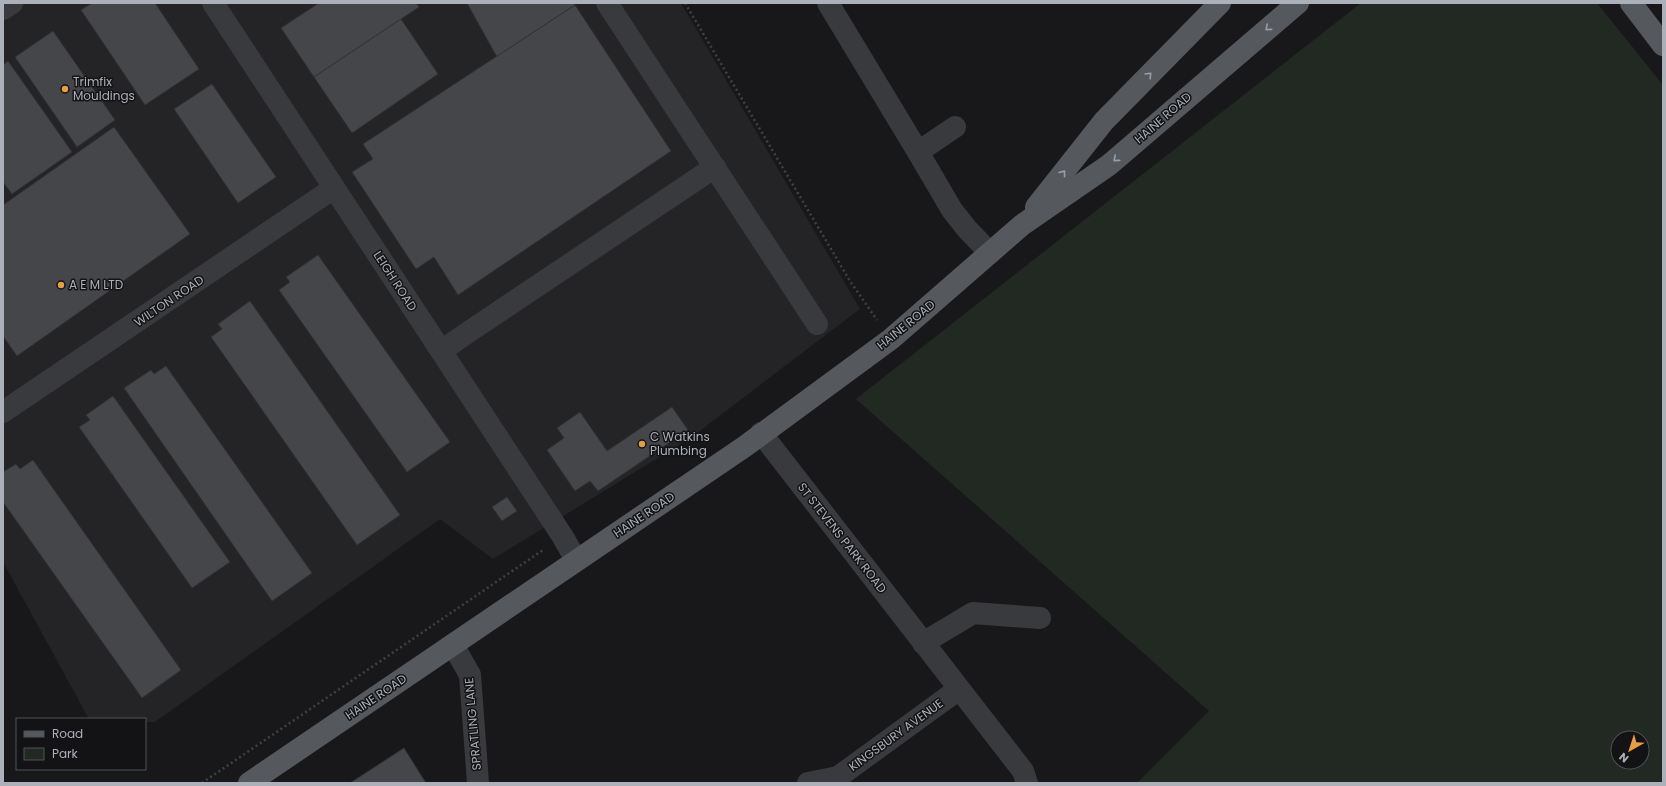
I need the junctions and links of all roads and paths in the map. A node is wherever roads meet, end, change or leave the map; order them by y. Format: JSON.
{"nodes":[{"id":1,"x":12,"y":3,"type":"edge"},
{"id":2,"x":213,"y":3,"type":"edge"},
{"id":3,"x":607,"y":3,"type":"edge"},
{"id":4,"x":685,"y":3,"type":"edge"},
{"id":5,"x":828,"y":3,"type":"edge"},
{"id":6,"x":1220,"y":3,"type":"edge"},
{"id":7,"x":1298,"y":3,"type":"edge"},
{"id":8,"x":1631,"y":3,"type":"edge"},
{"id":9,"x":3,"y":9,"type":"edge"},
{"id":10,"x":1663,"y":45,"type":"edge"},
{"id":11,"x":955,"y":127,"type":"dead end"},
{"id":12,"x":918,"y":152,"type":"junction"},
{"id":13,"x":715,"y":167,"type":"junction"},
{"id":14,"x":334,"y":188,"type":"junction"},
{"id":15,"x":1022,"y":225,"type":"junction"},
{"id":16,"x":990,"y":253,"type":"junction"},
{"id":17,"x":817,"y":324,"type":"dead end"},
{"id":18,"x":891,"y":338,"type":"junction"},
{"id":19,"x":441,"y":351,"type":"junction"},
{"id":20,"x":3,"y":412,"type":"edge"},
{"id":21,"x":761,"y":433,"type":"junction"},
{"id":22,"x":563,"y":537,"type":"junction"},
{"id":23,"x":576,"y":560,"type":"junction"},
{"id":24,"x":1040,"y":618,"type":"dead end"},
{"id":25,"x":923,"y":643,"type":"junction"},
{"id":26,"x":453,"y":645,"type":"junction"},
{"id":27,"x":959,"y":689,"type":"junction"},
{"id":28,"x":202,"y":783,"type":"edge"},
{"id":29,"x":249,"y":783,"type":"edge"},
{"id":30,"x":478,"y":783,"type":"edge"},
{"id":31,"x":808,"y":783,"type":"edge"},
{"id":32,"x":1027,"y":783,"type":"edge"}],
"edges":[{"from":1,"to":9,"type":"street"},
{"from":2,"to":14,"type":"street","name":"LEIGH ROAD"},
{"from":3,"to":13,"type":"street"},
{"from":4,"to":18,"type":"path"},
{"from":5,"to":12,"type":"street"},
{"from":15,"to":6,"type":"main road","name":"HAINE ROAD","one_way":true},
{"from":7,"to":15,"type":"main road","name":"HAINE ROAD","one_way":true},
{"from":8,"to":10,"type":"main road"},
{"from":11,"to":12,"type":"street"},
{"from":12,"to":16,"type":"street"},
{"from":13,"to":17,"type":"street"},
{"from":13,"to":19,"type":"street"},
{"from":14,"to":19,"type":"street","name":"LEIGH ROAD"},
{"from":14,"to":20,"type":"street","name":"WILTON ROAD"},
{"from":15,"to":16,"type":"main road","name":"HAINE ROAD"},
{"from":16,"to":18,"type":"main road","name":"HAINE ROAD"},
{"from":18,"to":21,"type":"main road","name":"HAINE ROAD"},
{"from":19,"to":22,"type":"street","name":"LEIGH ROAD"},
{"from":21,"to":23,"type":"main road","name":"HAINE ROAD"},
{"from":21,"to":25,"type":"street","name":"ST STEVENS PARK ROAD"},
{"from":22,"to":23,"type":"street","name":"LEIGH ROAD"},
{"from":22,"to":28,"type":"path"},
{"from":23,"to":26,"type":"main road","name":"HAINE ROAD"},
{"from":24,"to":25,"type":"street"},
{"from":25,"to":27,"type":"street","name":"ST STEVENS PARK ROAD"},
{"from":26,"to":29,"type":"main road","name":"HAINE ROAD"},
{"from":26,"to":30,"type":"street","name":"SPRATLING LANE"},
{"from":27,"to":31,"type":"street","name":"KINGSBURY AVENUE"},
{"from":27,"to":32,"type":"street","name":"ST STEVENS PARK ROAD"}]}
